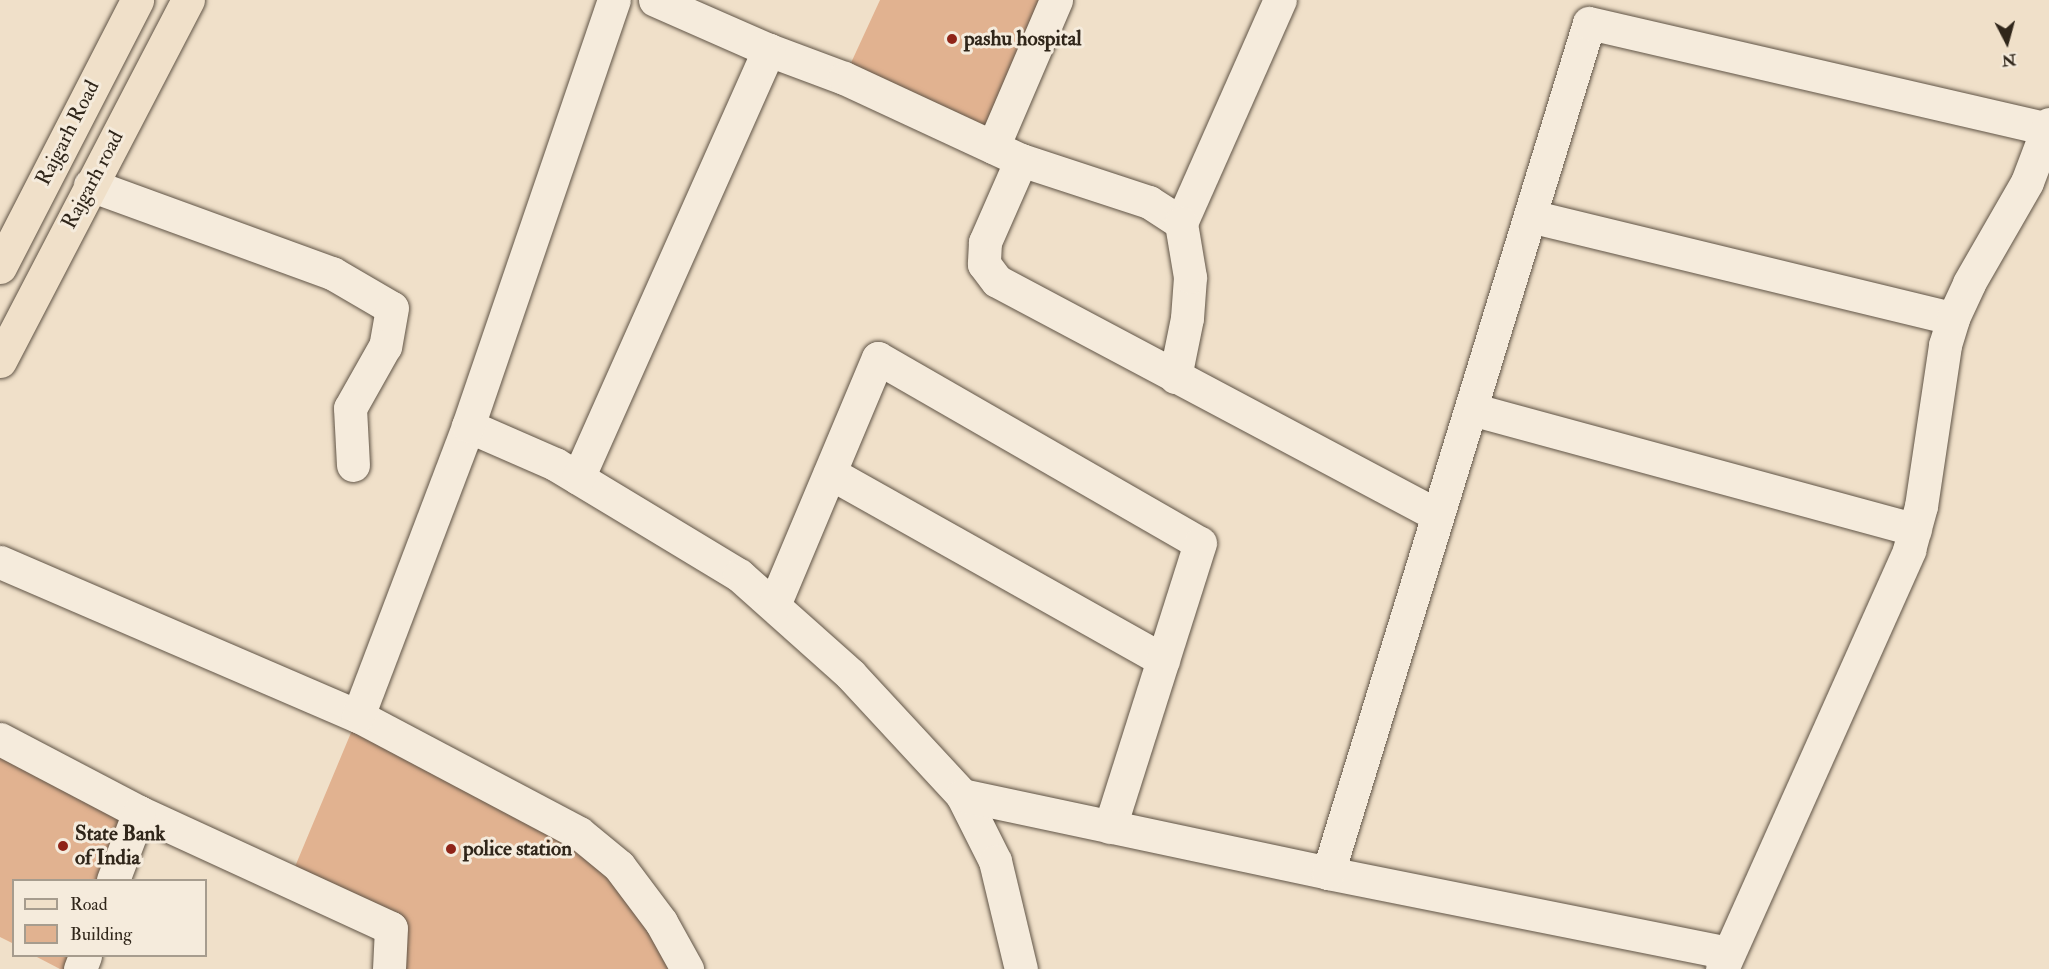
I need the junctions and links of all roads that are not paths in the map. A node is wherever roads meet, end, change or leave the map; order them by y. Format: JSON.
{"nodes":[{"id":1,"x":137,"y":0,"type":"edge"},
{"id":2,"x":188,"y":0,"type":"edge"},
{"id":3,"x":614,"y":0,"type":"edge"},
{"id":4,"x":655,"y":0,"type":"edge"},
{"id":5,"x":1056,"y":0,"type":"edge"},
{"id":6,"x":1280,"y":0,"type":"edge"},
{"id":7,"x":769,"y":50,"type":"junction"},
{"id":8,"x":2048,"y":126,"type":"edge"},
{"id":9,"x":1007,"y":154,"type":"junction"},
{"id":10,"x":90,"y":185,"type":"junction"},
{"id":11,"x":1530,"y":216,"type":"junction"},
{"id":12,"x":1181,"y":223,"type":"junction"},
{"id":13,"x":0,"y":267,"type":"edge"},
{"id":14,"x":1953,"y":318,"type":"junction"},
{"id":15,"x":0,"y":361,"type":"edge"},
{"id":16,"x":1175,"y":376,"type":"junction"},
{"id":17,"x":1471,"y":409,"type":"junction"},
{"id":18,"x":468,"y":426,"type":"junction"},
{"id":19,"x":353,"y":465,"type":"dead end"},
{"id":20,"x":830,"y":473,"type":"junction"},
{"id":21,"x":578,"y":478,"type":"junction"},
{"id":22,"x":1437,"y":515,"type":"junction"},
{"id":23,"x":1915,"y":530,"type":"junction"},
{"id":24,"x":0,"y":562,"type":"edge"},
{"id":25,"x":774,"y":605,"type":"junction"},
{"id":26,"x":1163,"y":660,"type":"junction"},
{"id":27,"x":358,"y":716,"type":"junction"},
{"id":28,"x":0,"y":739,"type":"edge"},
{"id":29,"x":962,"y":795,"type":"junction"},
{"id":30,"x":139,"y":812,"type":"junction"},
{"id":31,"x":1110,"y":826,"type":"junction"},
{"id":32,"x":1328,"y":873,"type":"junction"},
{"id":33,"x":113,"y":879,"type":"edge"},
{"id":34,"x":1725,"y":961,"type":"edge"},
{"id":35,"x":389,"y":969,"type":"edge"},
{"id":36,"x":687,"y":969,"type":"edge"},
{"id":37,"x":1021,"y":969,"type":"edge"}],
"edges":[{"from":1,"to":13,"type":"main road","name":"Rajgarh Road"},
{"from":2,"to":10,"type":"main road","name":"Rajgarh road"},
{"from":3,"to":18,"type":"street"},
{"from":4,"to":7,"type":"street"},
{"from":5,"to":9,"type":"street"},
{"from":6,"to":12,"type":"street"},
{"from":7,"to":9,"type":"street"},
{"from":7,"to":21,"type":"street"},
{"from":8,"to":11,"type":"street"},
{"from":8,"to":14,"type":"street"},
{"from":9,"to":12,"type":"street"},
{"from":9,"to":16,"type":"street"},
{"from":10,"to":15,"type":"main road","name":"Rajgarh road"},
{"from":10,"to":19,"type":"street"},
{"from":11,"to":14,"type":"street"},
{"from":11,"to":17,"type":"street"},
{"from":12,"to":16,"type":"street"},
{"from":14,"to":23,"type":"street"},
{"from":16,"to":22,"type":"street"},
{"from":17,"to":22,"type":"street"},
{"from":17,"to":23,"type":"street"},
{"from":18,"to":21,"type":"street"},
{"from":18,"to":27,"type":"street"},
{"from":20,"to":25,"type":"street"},
{"from":20,"to":26,"type":"street"},
{"from":20,"to":26,"type":"street"},
{"from":21,"to":25,"type":"street"},
{"from":22,"to":32,"type":"street"},
{"from":23,"to":34,"type":"street"},
{"from":24,"to":27,"type":"street"},
{"from":25,"to":29,"type":"street"},
{"from":26,"to":31,"type":"street"},
{"from":27,"to":36,"type":"street"},
{"from":28,"to":30,"type":"street"},
{"from":29,"to":31,"type":"street"},
{"from":29,"to":37,"type":"street"},
{"from":30,"to":33,"type":"street"},
{"from":30,"to":35,"type":"street"},
{"from":31,"to":32,"type":"street"},
{"from":32,"to":34,"type":"street"}]}
